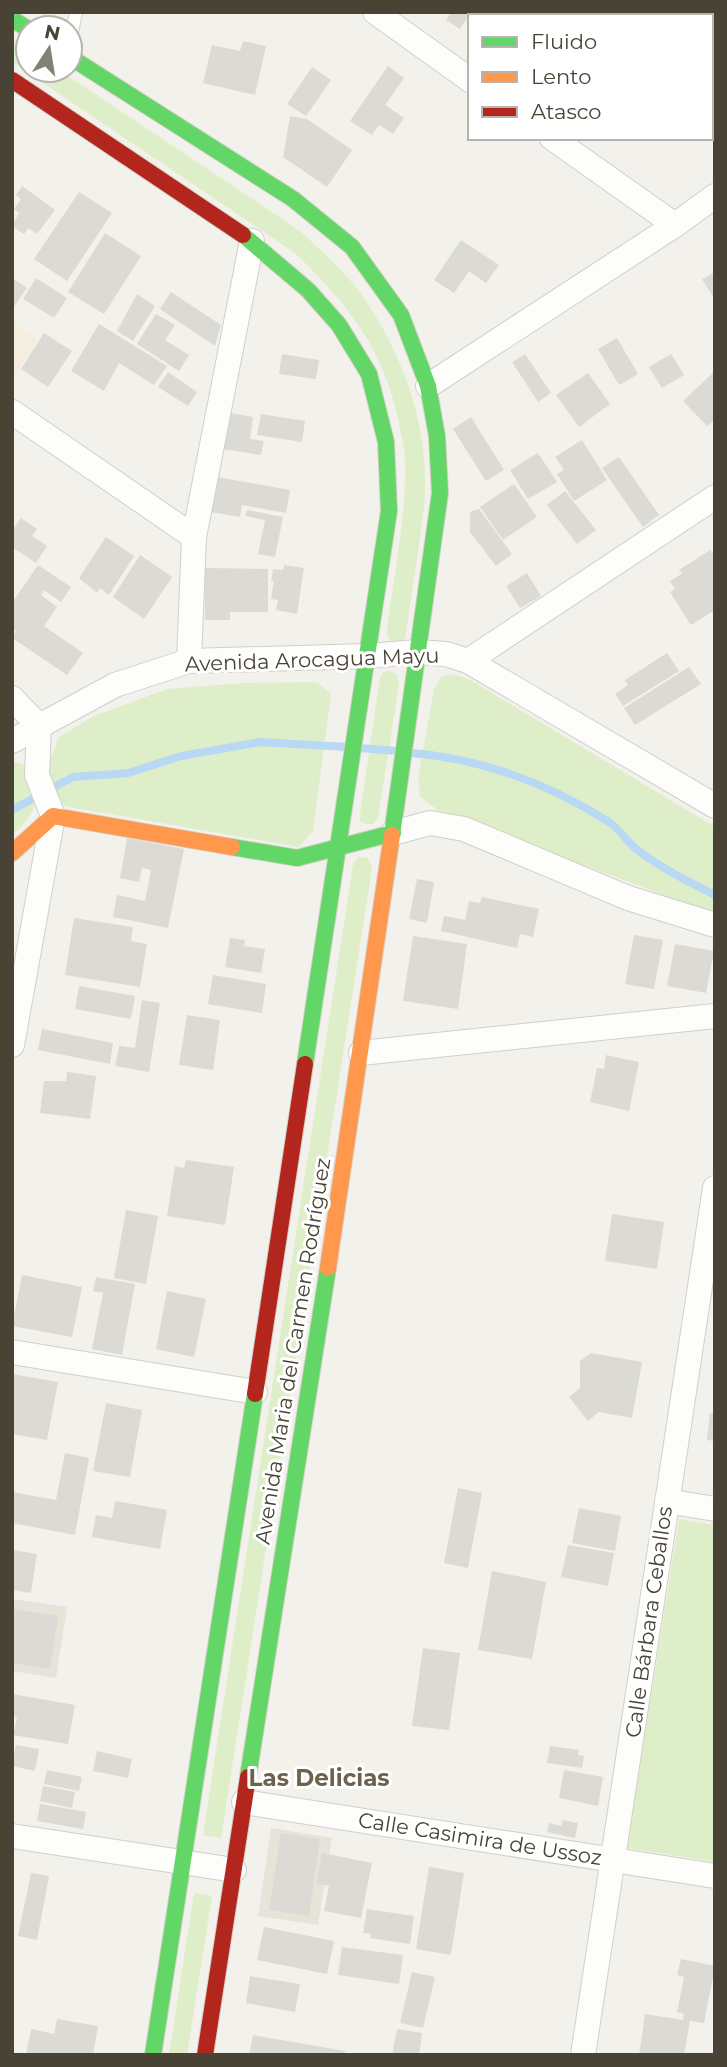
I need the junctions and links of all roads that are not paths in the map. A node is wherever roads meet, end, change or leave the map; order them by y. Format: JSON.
{"nodes":[{"id":1,"x":375,"y":12,"type":"edge"},
{"id":2,"x":84,"y":66,"type":"edge"},
{"id":3,"x":468,"y":79,"type":"edge"},
{"id":4,"x":12,"y":80,"type":"edge"},
{"id":5,"x":555,"y":140,"type":"edge"},
{"id":6,"x":715,"y":196,"type":"edge"},
{"id":7,"x":675,"y":225,"type":"junction"},
{"id":8,"x":252,"y":241,"type":"junction"},
{"id":9,"x":428,"y":386,"type":"junction"},
{"id":10,"x":12,"y":412,"type":"edge"},
{"id":11,"x":715,"y":497,"type":"edge"},
{"id":12,"x":194,"y":537,"type":"junction"},
{"id":13,"x":418,"y":652,"type":"junction"},
{"id":14,"x":368,"y":656,"type":"junction"},
{"id":15,"x":189,"y":661,"type":"junction"},
{"id":16,"x":468,"y":661,"type":"junction"},
{"id":17,"x":12,"y":698,"type":"edge"},
{"id":18,"x":39,"y":726,"type":"junction"},
{"id":19,"x":12,"y":741,"type":"edge"},
{"id":20,"x":711,"y":800,"type":"edge"},
{"id":21,"x":53,"y":816,"type":"junction"},
{"id":22,"x":393,"y":833,"type":"junction"},
{"id":23,"x":337,"y":847,"type":"junction"},
{"id":24,"x":12,"y":853,"type":"edge"},
{"id":25,"x":715,"y":925,"type":"edge"},
{"id":26,"x":715,"y":1016,"type":"edge"},
{"id":27,"x":12,"y":1045,"type":"edge"},
{"id":28,"x":361,"y":1053,"type":"junction"},
{"id":29,"x":715,"y":1188,"type":"edge"},
{"id":30,"x":12,"y":1352,"type":"edge"},
{"id":31,"x":255,"y":1392,"type":"junction"},
{"id":32,"x":667,"y":1501,"type":"junction"},
{"id":33,"x":715,"y":1509,"type":"edge"},
{"id":34,"x":244,"y":1802,"type":"junction"},
{"id":35,"x":12,"y":1836,"type":"edge"},
{"id":36,"x":615,"y":1860,"type":"junction"},
{"id":37,"x":184,"y":1862,"type":"junction"},
{"id":38,"x":234,"y":1870,"type":"junction"},
{"id":39,"x":715,"y":1876,"type":"edge"},
{"id":40,"x":153,"y":2055,"type":"edge"},
{"id":41,"x":205,"y":2055,"type":"edge"},
{"id":42,"x":583,"y":2055,"type":"edge"}],
"edges":[{"from":1,"to":3,"type":"street"},
{"from":2,"to":9,"type":"street","name":"Avenida Maria del Carmen Rodríguez"},
{"from":4,"to":8,"type":"street","name":"Avenida Maria del Carmen Rodríguez"},
{"from":5,"to":7,"type":"street"},
{"from":6,"to":7,"type":"street"},
{"from":7,"to":9,"type":"street"},
{"from":8,"to":12,"type":"street"},
{"from":8,"to":14,"type":"street","name":"Avenida Maria del Carmen Rodríguez"},
{"from":9,"to":13,"type":"street","name":"Avenida Maria del Carmen Rodríguez"},
{"from":10,"to":12,"type":"street"},
{"from":11,"to":16,"type":"street"},
{"from":12,"to":15,"type":"street"},
{"from":13,"to":14,"type":"street","name":"Avenida Arocagua Mayu"},
{"from":13,"to":16,"type":"street","name":"Avenida Arocagua Mayu"},
{"from":13,"to":22,"type":"street","name":"Avenida Maria del Carmen Rodríguez"},
{"from":14,"to":15,"type":"street","name":"Avenida Arocagua Mayu"},
{"from":14,"to":23,"type":"street","name":"Avenida Maria del Carmen Rodríguez"},
{"from":15,"to":18,"type":"street","name":"Avenida Arocagua Mayu"},
{"from":16,"to":20,"type":"street","name":"Avenida Arocagua Mayu"},
{"from":17,"to":18,"type":"street"},
{"from":18,"to":19,"type":"street","name":"Avenida Arocagua Mayu"},
{"from":18,"to":21,"type":"street"},
{"from":21,"to":23,"type":"street"},
{"from":21,"to":24,"type":"street"},
{"from":21,"to":27,"type":"street"},
{"from":22,"to":23,"type":"street"},
{"from":22,"to":25,"type":"street"},
{"from":22,"to":28,"type":"street","name":"Avenida Maria del Carmen Rodríguez"},
{"from":23,"to":31,"type":"street","name":"Avenida Maria del Carmen Rodríguez"},
{"from":26,"to":28,"type":"street"},
{"from":28,"to":34,"type":"street","name":"Avenida Maria del Carmen Rodríguez"},
{"from":29,"to":32,"type":"street","name":"Calle Bárbara Ceballos"},
{"from":30,"to":31,"type":"street"},
{"from":31,"to":37,"type":"street","name":"Avenida Maria del Carmen Rodríguez"},
{"from":32,"to":33,"type":"street"},
{"from":32,"to":36,"type":"street","name":"Calle Bárbara Ceballos"},
{"from":34,"to":36,"type":"street","name":"Calle Casimira de Ussoz"},
{"from":34,"to":38,"type":"street","name":"Avenida Maria del Carmen Rodríguez"},
{"from":35,"to":37,"type":"street"},
{"from":36,"to":39,"type":"street","name":"Calle Casimira de Ussoz"},
{"from":36,"to":42,"type":"street","name":"Calle Bárbara Ceballos"},
{"from":37,"to":38,"type":"street"},
{"from":37,"to":40,"type":"street","name":"Avenida Maria del Carmen Rodríguez"},
{"from":38,"to":41,"type":"street","name":"Avenida Maria del Carmen Rodríguez"}]}
